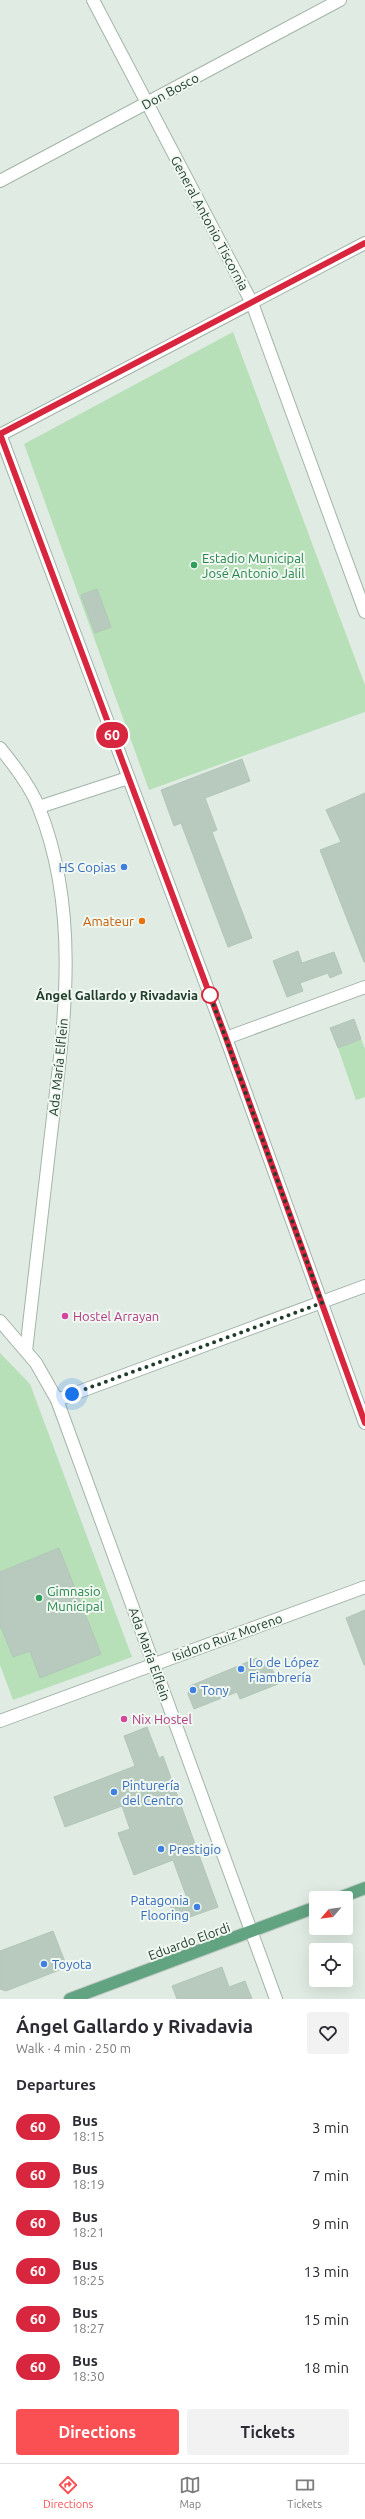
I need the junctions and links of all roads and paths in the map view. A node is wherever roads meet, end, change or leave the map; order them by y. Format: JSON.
{"nodes":[{"id":1,"x":93,"y":0,"type":"edge"},
{"id":2,"x":340,"y":0,"type":"edge"},
{"id":3,"x":147,"y":103,"type":"junction"},
{"id":4,"x":0,"y":181,"type":"edge"},
{"id":5,"x":365,"y":243,"type":"edge"},
{"id":6,"x":252,"y":303,"type":"junction"},
{"id":7,"x":0,"y":434,"type":"edge"},
{"id":8,"x":365,"y":612,"type":"edge"},
{"id":9,"x":0,"y":748,"type":"edge"},
{"id":10,"x":128,"y":778,"type":"junction"},
{"id":11,"x":39,"y":807,"type":"junction"},
{"id":12,"x":365,"y":987,"type":"edge"},
{"id":13,"x":226,"y":1038,"type":"junction"},
{"id":14,"x":365,"y":1286,"type":"edge"},
{"id":15,"x":322,"y":1303,"type":"junction"},
{"id":16,"x":0,"y":1321,"type":"edge"},
{"id":17,"x":26,"y":1351,"type":"junction"},
{"id":18,"x":57,"y":1400,"type":"junction"},
{"id":19,"x":365,"y":1424,"type":"edge"},
{"id":20,"x":365,"y":1587,"type":"edge"},
{"id":21,"x":153,"y":1664,"type":"junction"},
{"id":22,"x":0,"y":1721,"type":"edge"},
{"id":23,"x":365,"y":1888,"type":"edge"},
{"id":24,"x":353,"y":1893,"type":"edge"},
{"id":25,"x":309,"y":1910,"type":"edge"},
{"id":26,"x":252,"y":1932,"type":"junction"},
{"id":27,"x":70,"y":1999,"type":"edge"},
{"id":28,"x":276,"y":1999,"type":"edge"}],
"edges":[{"from":1,"to":3,"type":"street","name":"General Antonio Tiscornia"},
{"from":2,"to":3,"type":"street","name":"Don Bosco"},
{"from":3,"to":4,"type":"street","name":"Don Bosco"},
{"from":3,"to":6,"type":"street","name":"General Antonio Tiscornia"},
{"from":5,"to":6,"type":"street"},
{"from":6,"to":7,"type":"street"},
{"from":6,"to":8,"type":"street","name":"General Antonio Tiscornia"},
{"from":7,"to":10,"type":"street"},
{"from":9,"to":11,"type":"street","name":"Ada María Elflein"},
{"from":10,"to":11,"type":"street"},
{"from":10,"to":13,"type":"street"},
{"from":11,"to":17,"type":"street","name":"Ada María Elflein"},
{"from":12,"to":13,"type":"street"},
{"from":13,"to":15,"type":"street"},
{"from":14,"to":15,"type":"street"},
{"from":15,"to":18,"type":"street"},
{"from":15,"to":19,"type":"street"},
{"from":16,"to":17,"type":"street","name":"Ada María Elflein"},
{"from":17,"to":18,"type":"street","name":"Ada María Elflein"},
{"from":18,"to":21,"type":"street","name":"Ada María Elflein"},
{"from":20,"to":21,"type":"street","name":"Isidoro Ruiz Moreno"},
{"from":21,"to":22,"type":"street","name":"Isidoro Ruiz Moreno"},
{"from":21,"to":26,"type":"street","name":"Ada María Elflein"},
{"from":23,"to":24,"type":"main road"},
{"from":25,"to":26,"type":"main road","name":"Eduardo Elordi"},
{"from":26,"to":27,"type":"main road","name":"Eduardo Elordi"},
{"from":26,"to":28,"type":"street","name":"Ada María Elflein"}]}
